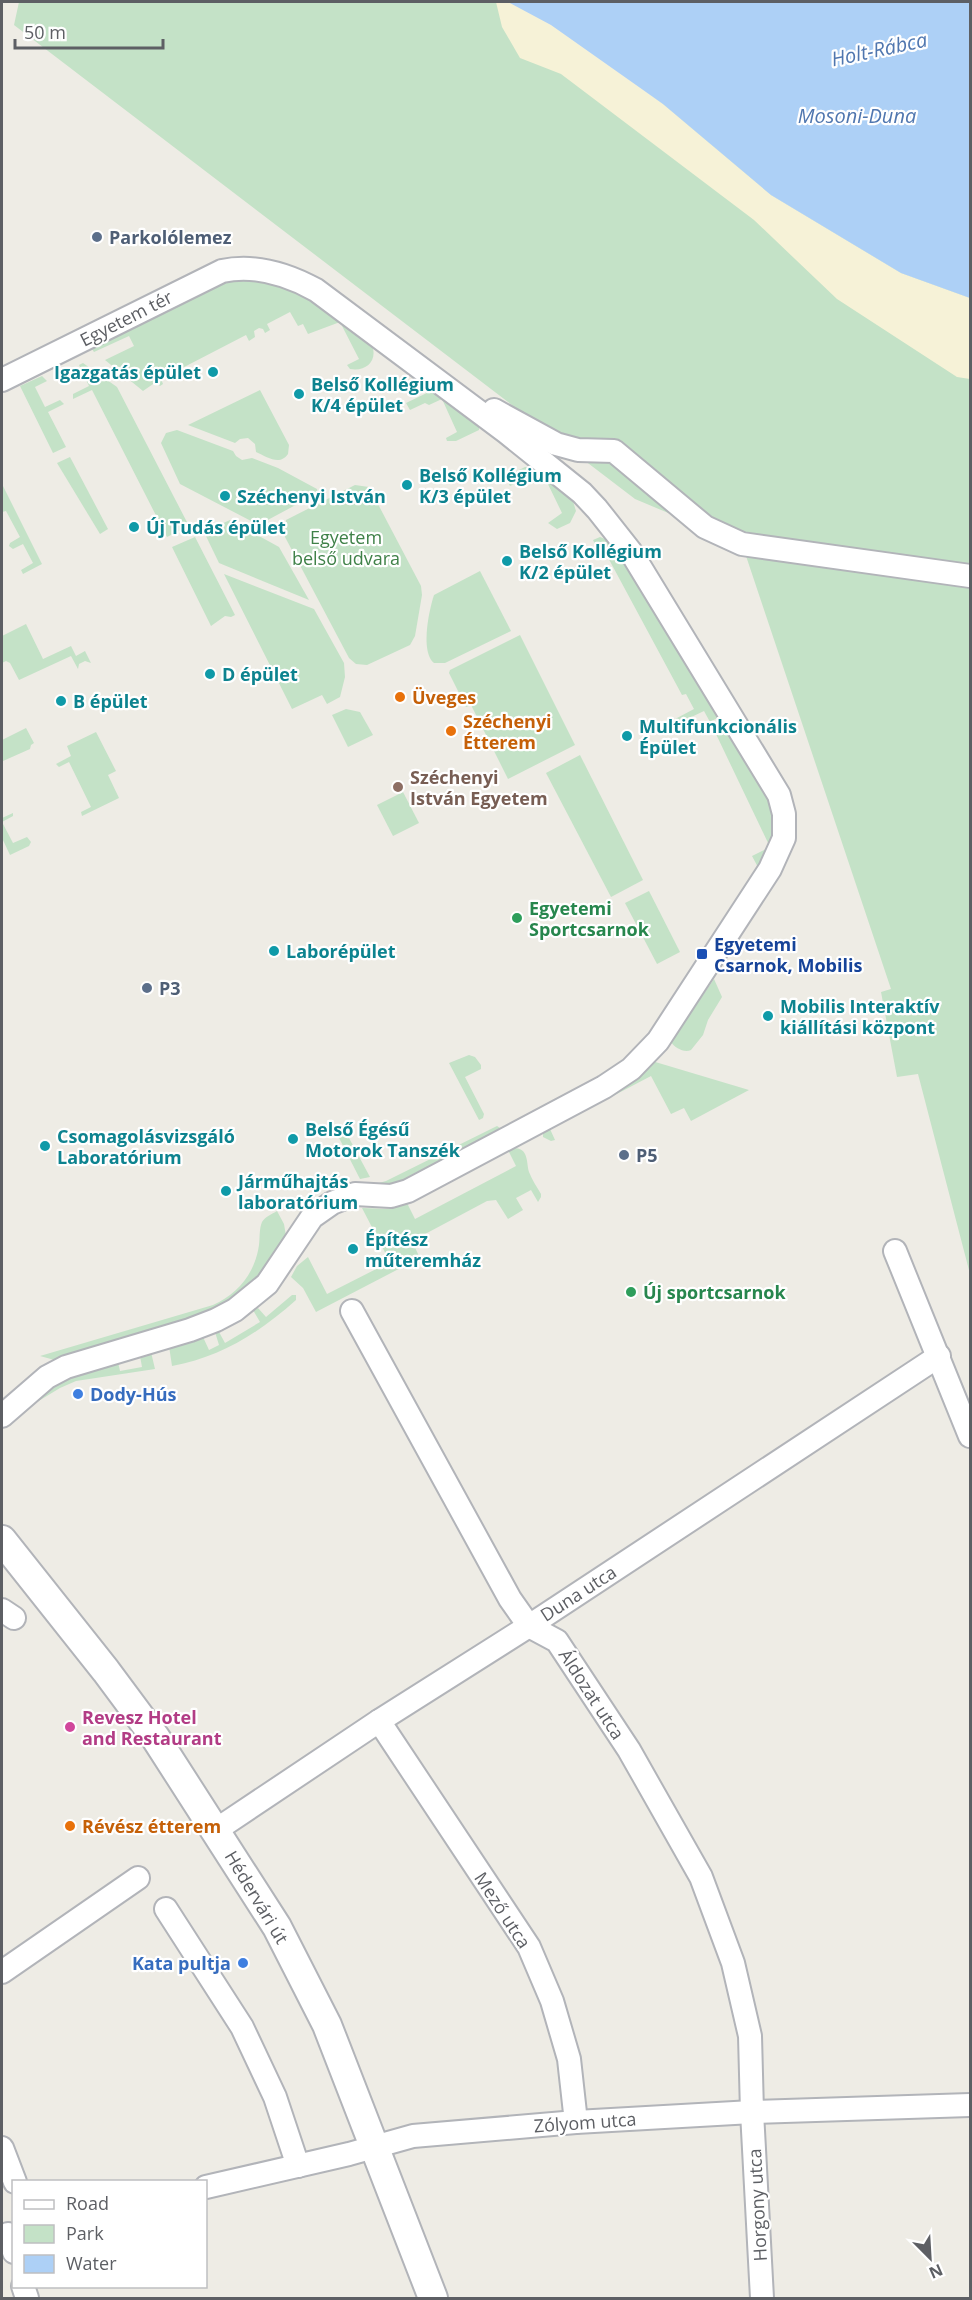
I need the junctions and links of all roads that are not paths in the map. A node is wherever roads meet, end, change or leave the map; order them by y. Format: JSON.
{"nodes":[{"id":1,"x":2,"y":380,"type":"edge"},
{"id":2,"x":462,"y":399,"type":"junction"},
{"id":3,"x":970,"y":576,"type":"edge"},
{"id":4,"x":895,"y":1251,"type":"dead end"},
{"id":5,"x":352,"y":1311,"type":"dead end"},
{"id":6,"x":939,"y":1356,"type":"junction"},
{"id":7,"x":2,"y":1416,"type":"edge"},
{"id":8,"x":970,"y":1436,"type":"edge"},
{"id":9,"x":2,"y":1540,"type":"edge"},
{"id":10,"x":529,"y":1626,"type":"junction"},
{"id":11,"x":379,"y":1721,"type":"junction"},
{"id":12,"x":216,"y":1830,"type":"junction"},
{"id":13,"x":138,"y":1878,"type":"dead end"},
{"id":14,"x":166,"y":1910,"type":"dead end"},
{"id":15,"x":2,"y":1972,"type":"edge"},
{"id":16,"x":970,"y":2105,"type":"edge"},
{"id":17,"x":752,"y":2112,"type":"junction"},
{"id":18,"x":576,"y":2122,"type":"junction"},
{"id":19,"x":376,"y":2147,"type":"junction"},
{"id":20,"x":2,"y":2148,"type":"edge"},
{"id":21,"x":298,"y":2166,"type":"junction"},
{"id":22,"x":15,"y":2180,"type":"edge"},
{"id":23,"x":207,"y":2187,"type":"edge"},
{"id":24,"x":433,"y":2298,"type":"edge"},
{"id":25,"x":762,"y":2298,"type":"edge"}],
"edges":[{"from":1,"to":2,"type":"street","name":"Egyetem tér"},
{"from":2,"to":3,"type":"street"},
{"from":2,"to":7,"type":"street","name":"Egyetem tér"},
{"from":4,"to":6,"type":"street"},
{"from":5,"to":10,"type":"street","name":"Áldozat utca"},
{"from":6,"to":8,"type":"street"},
{"from":6,"to":10,"type":"street","name":"Duna utca"},
{"from":9,"to":12,"type":"street","name":"Hédervári út"},
{"from":10,"to":11,"type":"street","name":"Duna utca"},
{"from":10,"to":17,"type":"street","name":"Áldozat utca"},
{"from":11,"to":12,"type":"street","name":"Duna utca"},
{"from":11,"to":18,"type":"street","name":"Mező utca"},
{"from":12,"to":19,"type":"street","name":"Hédervári út"},
{"from":13,"to":15,"type":"street"},
{"from":14,"to":21,"type":"street"},
{"from":16,"to":17,"type":"street","name":"Zólyom utca"},
{"from":17,"to":18,"type":"street","name":"Zólyom utca"},
{"from":17,"to":25,"type":"street","name":"Horgony utca"},
{"from":18,"to":19,"type":"street","name":"Zólyom utca"},
{"from":19,"to":21,"type":"street","name":"Zólyom utca"},
{"from":19,"to":24,"type":"street","name":"Hédervári út"},
{"from":20,"to":22,"type":"street"},
{"from":21,"to":23,"type":"street","name":"Zólyom utca"}]}
